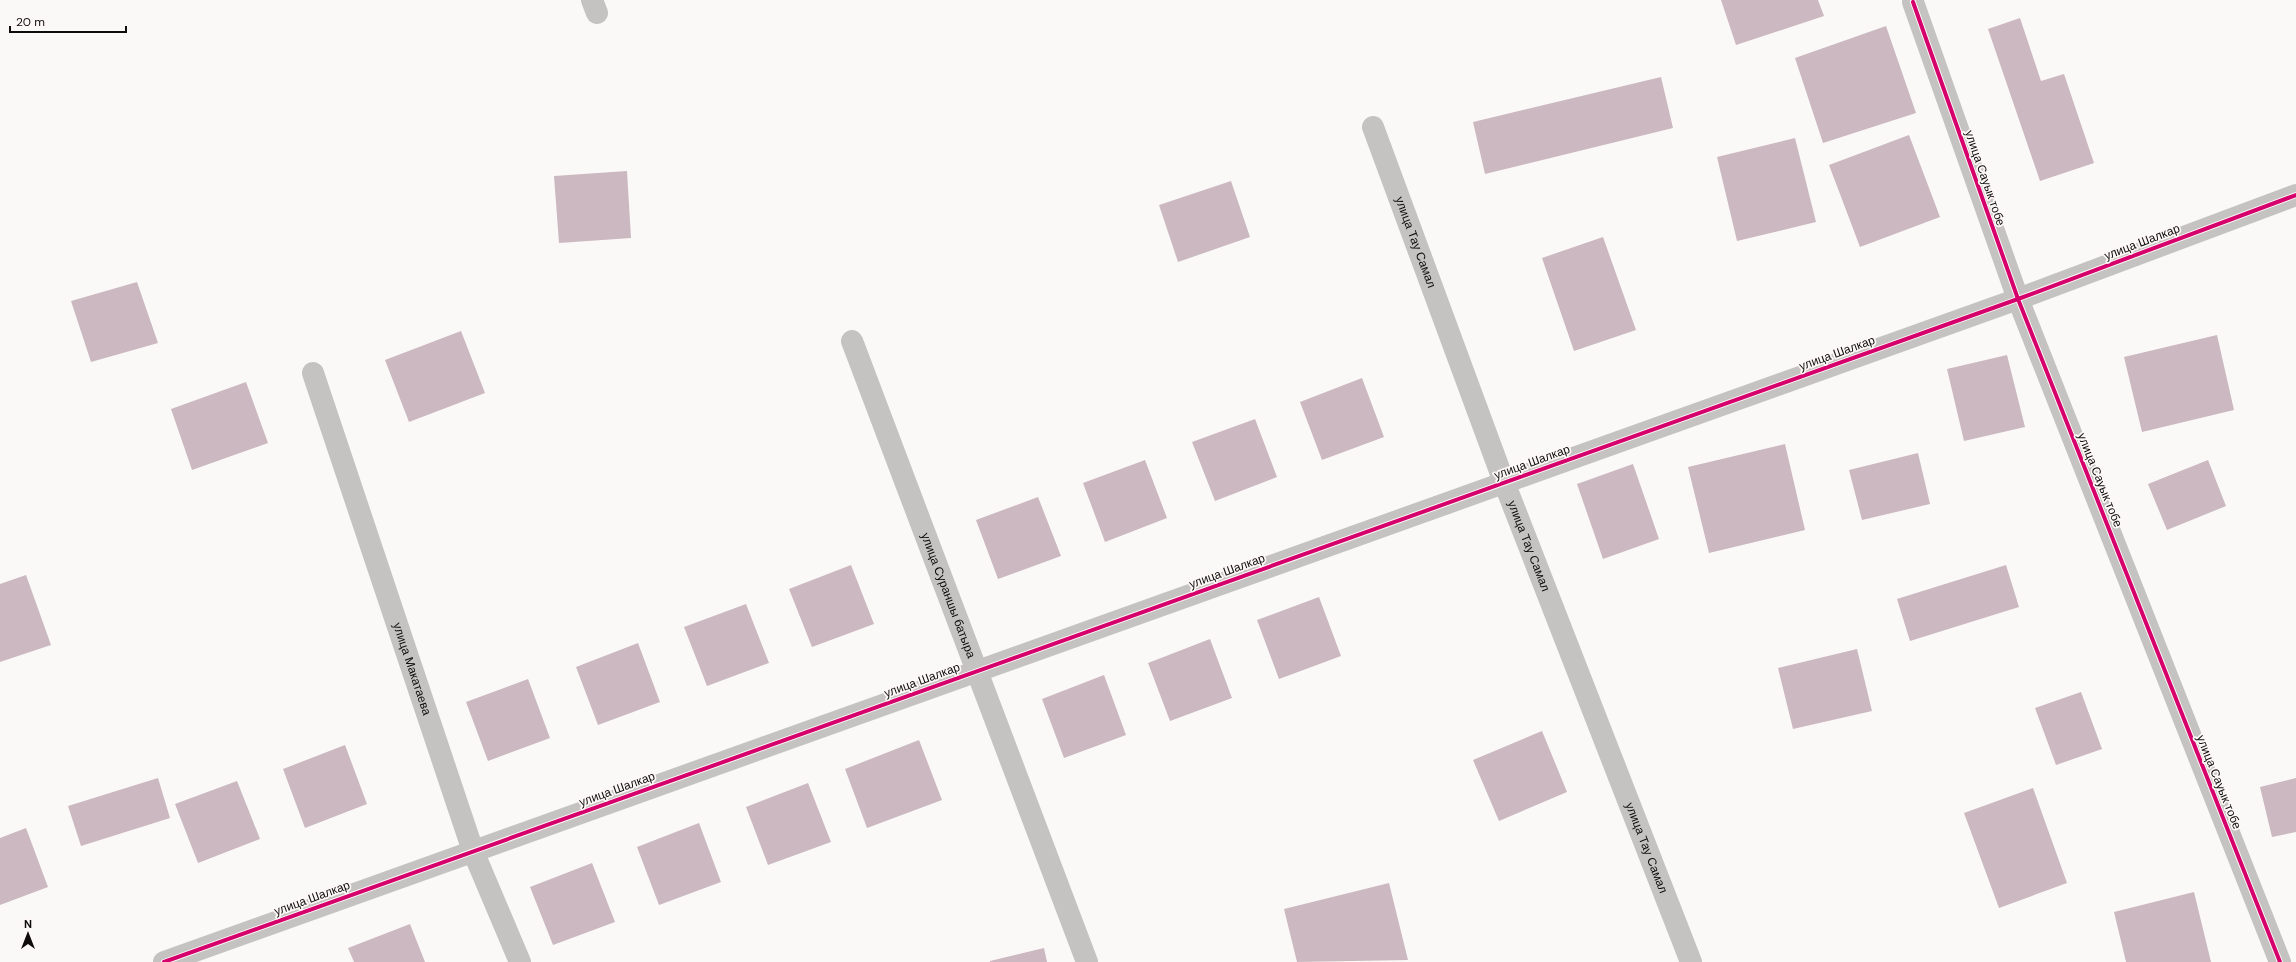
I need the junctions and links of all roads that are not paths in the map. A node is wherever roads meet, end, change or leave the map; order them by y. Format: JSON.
{"nodes":[{"id":1,"x":1913,"y":2,"type":"dead end"},
{"id":2,"x":1374,"y":127,"type":"dead end"},
{"id":3,"x":2296,"y":194,"type":"edge"},
{"id":4,"x":2018,"y":299,"type":"junction"},
{"id":5,"x":852,"y":341,"type":"dead end"},
{"id":6,"x":313,"y":373,"type":"dead end"},
{"id":7,"x":1504,"y":482,"type":"junction"},
{"id":8,"x":978,"y":671,"type":"junction"},
{"id":9,"x":473,"y":851,"type":"junction"},
{"id":10,"x":164,"y":962,"type":"edge"},
{"id":11,"x":520,"y":962,"type":"edge"},
{"id":12,"x":1087,"y":962,"type":"edge"},
{"id":13,"x":1690,"y":962,"type":"edge"},
{"id":14,"x":2280,"y":962,"type":"edge"}],
"edges":[{"from":1,"to":4,"type":"street","name":"улица Сауык тобе"},
{"from":2,"to":7,"type":"street","name":"улица Тау Самал"},
{"from":3,"to":4,"type":"street","name":"улица Шалкар"},
{"from":4,"to":7,"type":"street","name":"улица Шалкар"},
{"from":4,"to":14,"type":"street","name":"улица Сауык тобе"},
{"from":5,"to":8,"type":"street","name":"улица Сураншы батыра"},
{"from":6,"to":9,"type":"street","name":"улица Макатаева"},
{"from":7,"to":8,"type":"street","name":"улица Шалкар"},
{"from":7,"to":13,"type":"street","name":"улица Тау Самал"},
{"from":8,"to":9,"type":"street","name":"улица Шалкар"},
{"from":8,"to":12,"type":"street","name":"улица Сураншы батыра"},
{"from":9,"to":10,"type":"street","name":"улица Шалкар"},
{"from":9,"to":11,"type":"street","name":"улица Макатаева"}]}
